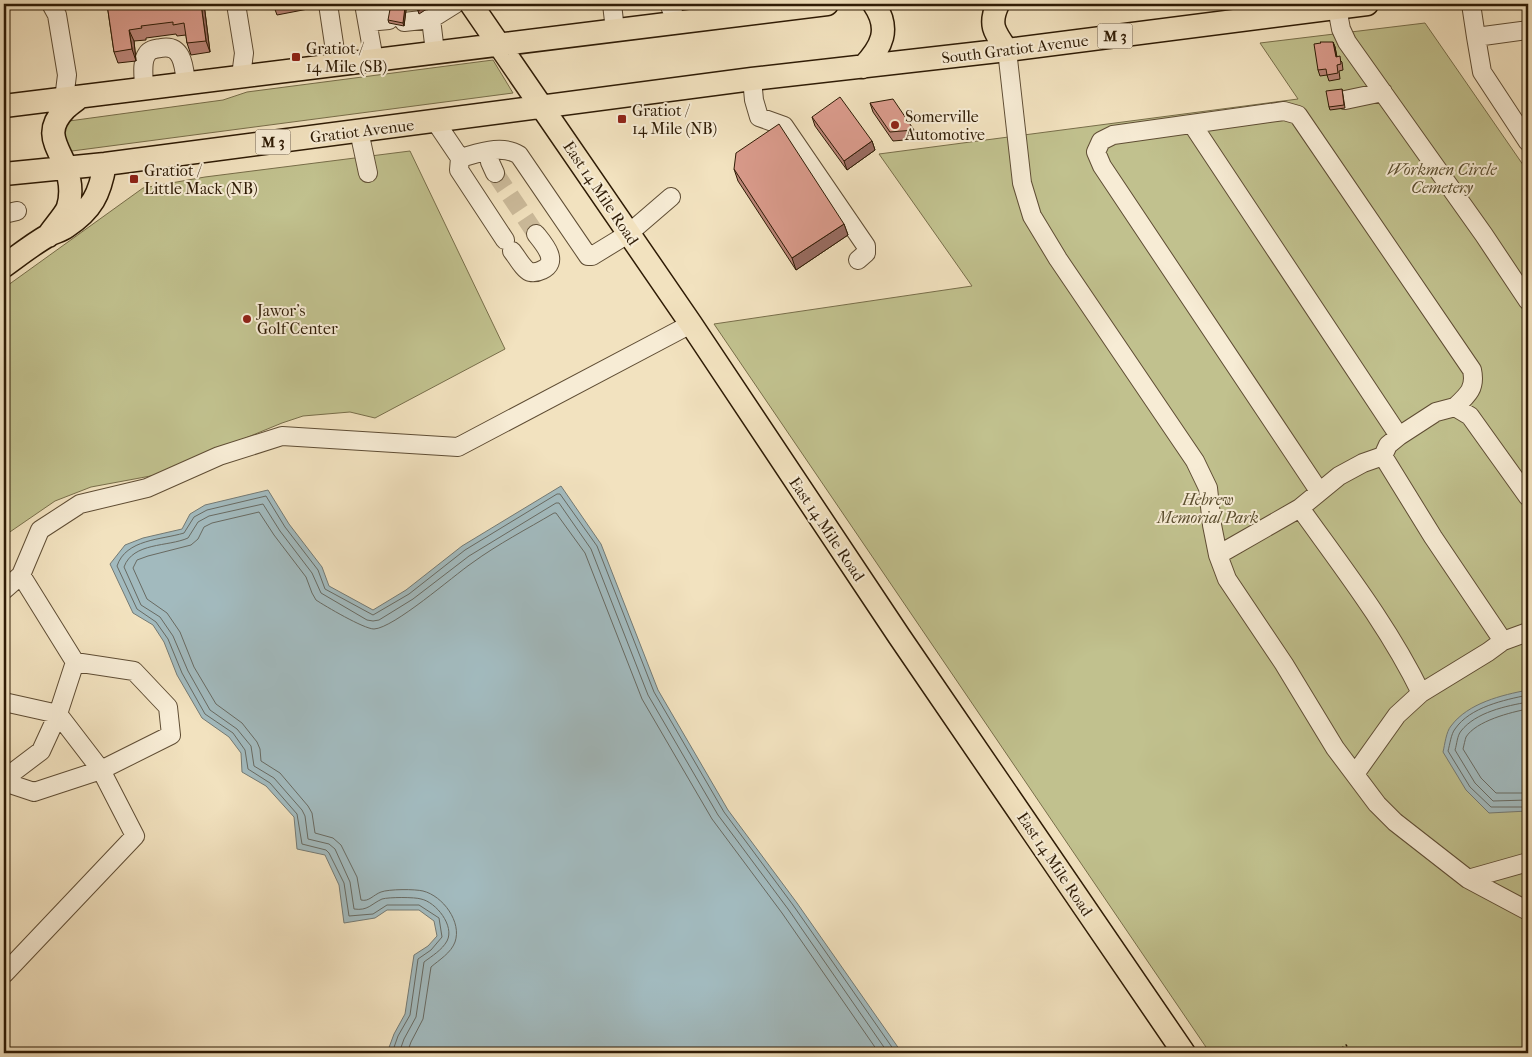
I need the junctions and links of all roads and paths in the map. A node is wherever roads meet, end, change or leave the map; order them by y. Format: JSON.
{"nodes":[{"id":1,"x":51,"y":4,"type":"edge"},
{"id":2,"x":236,"y":4,"type":"edge"},
{"id":3,"x":328,"y":4,"type":"edge"},
{"id":4,"x":455,"y":4,"type":"edge"},
{"id":5,"x":472,"y":4,"type":"edge"},
{"id":6,"x":612,"y":4,"type":"edge"},
{"id":7,"x":817,"y":4,"type":"edge"},
{"id":8,"x":874,"y":4,"type":"edge"},
{"id":9,"x":998,"y":4,"type":"edge"},
{"id":10,"x":1367,"y":4,"type":"edge"},
{"id":11,"x":1471,"y":4,"type":"edge"},
{"id":12,"x":758,"y":8,"type":"edge"},
{"id":13,"x":1337,"y":8,"type":"junction"},
{"id":14,"x":366,"y":11,"type":"edge"},
{"id":15,"x":673,"y":13,"type":"edge"},
{"id":16,"x":392,"y":15,"type":"edge"},
{"id":17,"x":430,"y":15,"type":"junction"},
{"id":18,"x":615,"y":30,"type":"junction"},
{"id":19,"x":1528,"y":30,"type":"edge"},
{"id":20,"x":1476,"y":37,"type":"junction"},
{"id":21,"x":499,"y":45,"type":"junction"},
{"id":22,"x":1007,"y":50,"type":"junction"},
{"id":23,"x":435,"y":52,"type":"junction"},
{"id":24,"x":374,"y":60,"type":"junction"},
{"id":25,"x":337,"y":64,"type":"junction"},
{"id":26,"x":863,"y":67,"type":"junction"},
{"id":27,"x":241,"y":76,"type":"junction"},
{"id":28,"x":752,"y":78,"type":"junction"},
{"id":29,"x":186,"y":83,"type":"junction"},
{"id":30,"x":144,"y":88,"type":"junction"},
{"id":31,"x":1383,"y":92,"type":"junction"},
{"id":32,"x":72,"y":98,"type":"junction"},
{"id":33,"x":1345,"y":100,"type":"edge"},
{"id":34,"x":4,"y":106,"type":"edge"},
{"id":35,"x":542,"y":107,"type":"junction"},
{"id":36,"x":435,"y":121,"type":"junction"},
{"id":37,"x":1192,"y":124,"type":"junction"},
{"id":38,"x":359,"y":131,"type":"junction"},
{"id":39,"x":1528,"y":142,"type":"edge"},
{"id":40,"x":490,"y":151,"type":"junction"},
{"id":41,"x":460,"y":158,"type":"junction"},
{"id":42,"x":105,"y":164,"type":"junction"},
{"id":43,"x":65,"y":167,"type":"junction"},
{"id":44,"x":368,"y":173,"type":"dead end"},
{"id":45,"x":495,"y":173,"type":"tunnel mouth"},
{"id":46,"x":4,"y":174,"type":"edge"},
{"id":47,"x":671,"y":197,"type":"dead end"},
{"id":48,"x":536,"y":234,"type":"tunnel mouth"},
{"id":49,"x":628,"y":234,"type":"junction"},
{"id":50,"x":48,"y":236,"type":"junction"},
{"id":51,"x":858,"y":260,"type":"dead end"},
{"id":52,"x":4,"y":266,"type":"edge"},
{"id":53,"x":1528,"y":301,"type":"edge"},
{"id":54,"x":691,"y":324,"type":"junction"},
{"id":55,"x":1455,"y":407,"type":"junction"},
{"id":56,"x":1399,"y":436,"type":"junction"},
{"id":57,"x":1383,"y":456,"type":"junction"},
{"id":58,"x":1320,"y":491,"type":"junction"},
{"id":59,"x":1528,"y":497,"type":"edge"},
{"id":60,"x":1300,"y":508,"type":"junction"},
{"id":61,"x":1218,"y":556,"type":"junction"},
{"id":62,"x":21,"y":575,"type":"junction"},
{"id":63,"x":4,"y":590,"type":"edge"},
{"id":64,"x":1528,"y":632,"type":"edge"},
{"id":65,"x":1503,"y":641,"type":"junction"},
{"id":66,"x":75,"y":662,"type":"junction"},
{"id":67,"x":1421,"y":693,"type":"junction"},
{"id":68,"x":4,"y":702,"type":"edge"},
{"id":69,"x":58,"y":714,"type":"junction"},
{"id":70,"x":101,"y":770,"type":"junction"},
{"id":71,"x":1355,"y":774,"type":"junction"},
{"id":72,"x":4,"y":780,"type":"edge"},
{"id":73,"x":1528,"y":862,"type":"edge"},
{"id":74,"x":1468,"y":879,"type":"junction"},
{"id":75,"x":1528,"y":911,"type":"edge"},
{"id":76,"x":4,"y":974,"type":"edge"},
{"id":77,"x":1347,"y":1045,"type":"dead end"},
{"id":78,"x":1184,"y":1053,"type":"edge"},
{"id":79,"x":1335,"y":1053,"type":"edge"}],
"edges":[{"from":1,"to":32,"type":"street"},
{"from":2,"to":27,"type":"street"},
{"from":3,"to":25,"type":"street"},
{"from":4,"to":17,"type":"street"},
{"from":5,"to":21,"type":"main road","name":"East 14 Mile Road"},
{"from":6,"to":18,"type":"street"},
{"from":7,"to":12,"type":"main road"},
{"from":8,"to":26,"type":"main road"},
{"from":9,"to":22,"type":"main road"},
{"from":10,"to":13,"type":"main road","name":"South Gratiot Avenue","number":"M 3"},
{"from":11,"to":20,"type":"street"},
{"from":12,"to":15,"type":"main road"},
{"from":13,"to":22,"type":"main road","name":"South Gratiot Avenue","number":"M 3"},
{"from":13,"to":31,"type":"street"},
{"from":14,"to":16,"type":"street"},
{"from":14,"to":24,"type":"street"},
{"from":15,"to":18,"type":"main road"},
{"from":16,"to":17,"type":"street"},
{"from":17,"to":23,"type":"street"},
{"from":18,"to":21,"type":"main road"},
{"from":19,"to":20,"type":"street"},
{"from":20,"to":39,"type":"street"},
{"from":21,"to":23,"type":"main road"},
{"from":21,"to":35,"type":"main road","name":"East 14 Mile Road"},
{"from":22,"to":26,"type":"main road","name":"South Gratiot Avenue","number":"M 3"},
{"from":22,"to":61,"type":"street"},
{"from":23,"to":24,"type":"main road"},
{"from":24,"to":25,"type":"main road"},
{"from":25,"to":27,"type":"main road"},
{"from":26,"to":28,"type":"main road","name":"South Gratiot Avenue","number":"M 3"},
{"from":27,"to":29,"type":"main road"},
{"from":28,"to":35,"type":"main road","number":"M 3"},
{"from":28,"to":51,"type":"street"},
{"from":29,"to":30,"type":"main road"},
{"from":29,"to":30,"type":"street"},
{"from":30,"to":32,"type":"main road"},
{"from":31,"to":33,"type":"street"},
{"from":31,"to":53,"type":"street"},
{"from":32,"to":34,"type":"main road"},
{"from":32,"to":43,"type":"main road"},
{"from":35,"to":36,"type":"main road","name":"Gratiot Avenue","number":"M 3"},
{"from":35,"to":49,"type":"main road","name":"East 14 Mile Road"},
{"from":36,"to":38,"type":"main road","name":"Gratiot Avenue","number":"M 3"},
{"from":36,"to":41,"type":"street"},
{"from":37,"to":55,"type":"street"},
{"from":37,"to":56,"type":"street"},
{"from":37,"to":58,"type":"street"},
{"from":38,"to":42,"type":"main road","name":"Gratiot Avenue","number":"M 3"},
{"from":38,"to":44,"type":"street"},
{"from":40,"to":41,"type":"street"},
{"from":40,"to":45,"type":"street"},
{"from":40,"to":49,"type":"street"},
{"from":41,"to":48,"type":"street"},
{"from":42,"to":43,"type":"main road","name":"Gratiot Avenue","number":"M 3"},
{"from":42,"to":50,"type":"main road"},
{"from":43,"to":46,"type":"main road","name":"Gratiot Avenue","number":"M 3"},
{"from":43,"to":50,"type":"main road"},
{"from":47,"to":49,"type":"street"},
{"from":49,"to":54,"type":"main road","name":"East 14 Mile Road"},
{"from":50,"to":52,"type":"main road"},
{"from":54,"to":62,"type":"street"},
{"from":54,"to":78,"type":"main road","name":"East 14 Mile Road"},
{"from":55,"to":56,"type":"street"},
{"from":55,"to":59,"type":"street"},
{"from":56,"to":57,"type":"street"},
{"from":57,"to":58,"type":"street"},
{"from":57,"to":65,"type":"street"},
{"from":58,"to":60,"type":"street"},
{"from":60,"to":61,"type":"street"},
{"from":60,"to":67,"type":"street"},
{"from":61,"to":71,"type":"street"},
{"from":62,"to":63,"type":"street"},
{"from":62,"to":66,"type":"street"},
{"from":64,"to":65,"type":"street"},
{"from":65,"to":67,"type":"street"},
{"from":66,"to":69,"type":"street"},
{"from":66,"to":70,"type":"street"},
{"from":67,"to":71,"type":"street"},
{"from":68,"to":69,"type":"street"},
{"from":69,"to":70,"type":"street"},
{"from":69,"to":72,"type":"street"},
{"from":70,"to":72,"type":"street"},
{"from":70,"to":76,"type":"street"},
{"from":71,"to":74,"type":"street"},
{"from":73,"to":74,"type":"street"},
{"from":74,"to":75,"type":"street"},
{"from":77,"to":79,"type":"path"}]}
